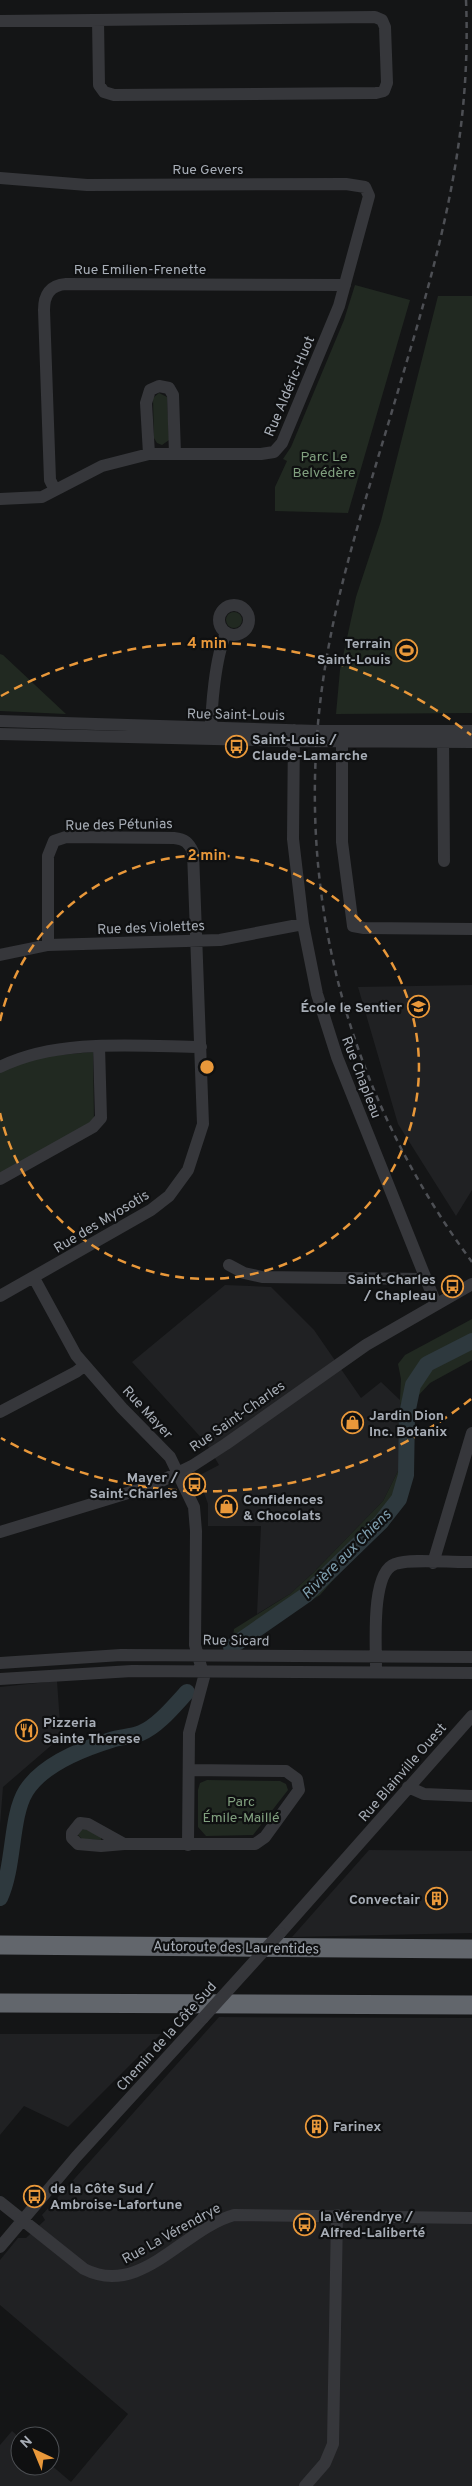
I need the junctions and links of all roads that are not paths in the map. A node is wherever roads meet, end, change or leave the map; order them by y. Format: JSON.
{"nodes":[{"id":1,"x":98,"y":20,"type":"junction"},
{"id":2,"x":0,"y":22,"type":"edge"},
{"id":3,"x":0,"y":178,"type":"edge"},
{"id":4,"x":358,"y":235,"type":"joint"},
{"id":5,"x":345,"y":285,"type":"junction"},
{"id":6,"x":149,"y":454,"type":"junction"},
{"id":7,"x":175,"y":454,"type":"junction"},
{"id":8,"x":55,"y":490,"type":"junction"},
{"id":9,"x":0,"y":499,"type":"edge"},
{"id":10,"x":226,"y":633,"type":"dead end"},
{"id":11,"x":0,"y":721,"type":"edge"},
{"id":12,"x":472,"y":731,"type":"edge"},
{"id":13,"x":0,"y":734,"type":"edge"},
{"id":14,"x":211,"y":734,"type":"junction"},
{"id":15,"x":293,"y":736,"type":"junction"},
{"id":16,"x":342,"y":736,"type":"junction"},
{"id":17,"x":443,"y":736,"type":"junction"},
{"id":18,"x":472,"y":742,"type":"edge"},
{"id":19,"x":444,"y":861,"type":"dead end"},
{"id":20,"x":303,"y":924,"type":"junction"},
{"id":21,"x":472,"y":929,"type":"edge"},
{"id":22,"x":197,"y":942,"type":"junction"},
{"id":23,"x":48,"y":945,"type":"junction"},
{"id":24,"x":0,"y":955,"type":"edge"},
{"id":25,"x":99,"y":1046,"type":"junction"},
{"id":26,"x":201,"y":1047,"type":"junction"},
{"id":27,"x":0,"y":1067,"type":"edge"},
{"id":28,"x":0,"y":1179,"type":"edge"},
{"id":29,"x":229,"y":1265,"type":"dead end"},
{"id":30,"x":34,"y":1278,"type":"junction"},
{"id":31,"x":424,"y":1279,"type":"junction"},
{"id":32,"x":472,"y":1284,"type":"edge"},
{"id":33,"x":0,"y":1296,"type":"edge"},
{"id":34,"x":436,"y":1304,"type":"junction"},
{"id":35,"x":84,"y":1366,"type":"junction"},
{"id":36,"x":0,"y":1412,"type":"edge"},
{"id":37,"x":472,"y":1433,"type":"edge"},
{"id":38,"x":179,"y":1472,"type":"junction"},
{"id":39,"x":0,"y":1532,"type":"edge"},
{"id":40,"x":472,"y":1562,"type":"edge"},
{"id":41,"x":433,"y":1563,"type":"junction"},
{"id":42,"x":196,"y":1654,"type":"junction"},
{"id":43,"x":376,"y":1656,"type":"junction"},
{"id":44,"x":472,"y":1657,"type":"edge"},
{"id":45,"x":21,"y":1661,"type":"junction"},
{"id":46,"x":0,"y":1663,"type":"edge"},
{"id":47,"x":202,"y":1670,"type":"junction"},
{"id":48,"x":376,"y":1672,"type":"junction"},
{"id":49,"x":471,"y":1674,"type":"edge"},
{"id":50,"x":23,"y":1676,"type":"junction"},
{"id":51,"x":0,"y":1679,"type":"edge"},
{"id":52,"x":472,"y":1716,"type":"edge"},
{"id":53,"x":189,"y":1770,"type":"junction"},
{"id":54,"x":408,"y":1787,"type":"junction"},
{"id":55,"x":472,"y":1796,"type":"edge"},
{"id":56,"x":124,"y":1844,"type":"dead end"},
{"id":57,"x":188,"y":1845,"type":"junction"},
{"id":58,"x":357,"y":1848,"type":"joint"},
{"id":59,"x":0,"y":1945,"type":"edge"},
{"id":60,"x":472,"y":1950,"type":"edge"},
{"id":61,"x":0,"y":2003,"type":"edge"},
{"id":62,"x":472,"y":2005,"type":"edge"},
{"id":63,"x":0,"y":2202,"type":"edge"},
{"id":64,"x":337,"y":2215,"type":"junction"},
{"id":65,"x":472,"y":2218,"type":"edge"},
{"id":66,"x":23,"y":2219,"type":"junction"},
{"id":67,"x":0,"y":2247,"type":"edge"},
{"id":68,"x":305,"y":2486,"type":"edge"}],
"edges":[{"from":1,"to":1,"type":"street"},
{"from":1,"to":2,"type":"street"},
{"from":3,"to":4,"type":"street","name":"Rue Gevers"},
{"from":4,"to":5,"type":"street","name":"Rue Aldéric-Huot"},
{"from":5,"to":7,"type":"street","name":"Rue Aldéric-Huot"},
{"from":5,"to":8,"type":"street","name":"Rue Emilien-Frenette"},
{"from":6,"to":7,"type":"street","name":"Rue Aldéric-Huot"},
{"from":6,"to":7,"type":"street"},
{"from":6,"to":8,"type":"street","name":"Rue Aldéric-Huot"},
{"from":8,"to":9,"type":"street","name":"Rue Aldéric-Huot"},
{"from":10,"to":14,"type":"street"},
{"from":11,"to":14,"type":"street","name":"Rue Saint-Louis"},
{"from":12,"to":17,"type":"street","name":"Rue Saint-Louis"},
{"from":13,"to":14,"type":"street","name":"Rue Saint-Louis"},
{"from":14,"to":15,"type":"street","name":"Rue Saint-Louis"},
{"from":15,"to":16,"type":"street","name":"Rue Saint-Louis"},
{"from":15,"to":20,"type":"street","name":"Rue Chapleau"},
{"from":16,"to":17,"type":"street","name":"Rue Saint-Louis"},
{"from":16,"to":21,"type":"street"},
{"from":17,"to":18,"type":"street","name":"Rue Saint-Louis"},
{"from":17,"to":19,"type":"street"},
{"from":20,"to":22,"type":"street","name":"Rue des Violettes"},
{"from":20,"to":31,"type":"street","name":"Rue Chapleau"},
{"from":22,"to":23,"type":"street","name":"Rue des Violettes"},
{"from":22,"to":23,"type":"street","name":"Rue des Pétunias"},
{"from":22,"to":26,"type":"street","name":"Rue des Myosotis"},
{"from":23,"to":24,"type":"street","name":"Rue des Violettes"},
{"from":25,"to":26,"type":"street"},
{"from":25,"to":27,"type":"street"},
{"from":25,"to":28,"type":"street"},
{"from":26,"to":30,"type":"street","name":"Rue des Myosotis"},
{"from":29,"to":31,"type":"street"},
{"from":30,"to":33,"type":"street","name":"Rue des Myosotis"},
{"from":30,"to":35,"type":"street","name":"Rue Mayer"},
{"from":31,"to":34,"type":"street","name":"Rue Chapleau"},
{"from":32,"to":34,"type":"street","name":"Rue Saint-Charles"},
{"from":34,"to":38,"type":"street","name":"Rue Saint-Charles"},
{"from":35,"to":36,"type":"street"},
{"from":35,"to":38,"type":"street","name":"Rue Mayer"},
{"from":37,"to":41,"type":"street"},
{"from":38,"to":39,"type":"street","name":"Rue Saint-Charles"},
{"from":38,"to":42,"type":"street","name":"Rue Mayer"},
{"from":40,"to":41,"type":"street"},
{"from":41,"to":43,"type":"street"},
{"from":42,"to":43,"type":"street","name":"Rue Sicard"},
{"from":42,"to":45,"type":"street","name":"Rue Sicard"},
{"from":42,"to":47,"type":"street","name":"Rue Mayer"},
{"from":43,"to":44,"type":"street","name":"Rue Sicard"},
{"from":43,"to":48,"type":"street"},
{"from":45,"to":46,"type":"street","name":"Rue Sicard"},
{"from":45,"to":50,"type":"street"},
{"from":47,"to":48,"type":"street"},
{"from":47,"to":50,"type":"street"},
{"from":47,"to":53,"type":"street"},
{"from":48,"to":49,"type":"street"},
{"from":50,"to":51,"type":"street"},
{"from":52,"to":54,"type":"street","name":"Rue Blainville Ouest"},
{"from":53,"to":57,"type":"street"},
{"from":53,"to":57,"type":"street"},
{"from":54,"to":55,"type":"street"},
{"from":54,"to":58,"type":"street","name":"Rue Blainville Ouest"},
{"from":56,"to":57,"type":"street"},
{"from":58,"to":66,"type":"street","name":"Chemin de la Côte Sud","bridge":true},
{"from":59,"to":60,"type":"highway","name":"Autoroute des Laurentides"},
{"from":61,"to":62,"type":"highway"},
{"from":63,"to":66,"type":"street","name":"Rue La Vérendrye"},
{"from":64,"to":65,"type":"street","name":"Rue La Vérendrye"},
{"from":64,"to":66,"type":"street","name":"Rue La Vérendrye"},
{"from":64,"to":68,"type":"street"},
{"from":66,"to":67,"type":"street","name":"Chemin de la Côte Sud"}]}
